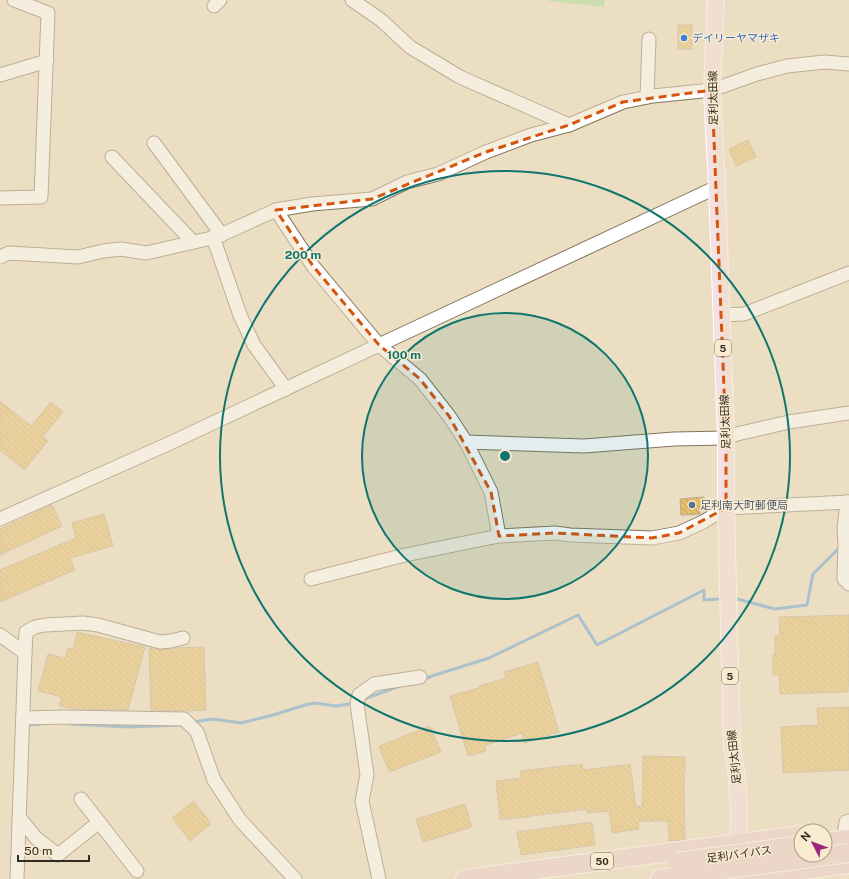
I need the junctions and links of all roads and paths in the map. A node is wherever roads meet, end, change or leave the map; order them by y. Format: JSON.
{"nodes":[{"id":1,"x":14,"y":0,"type":"edge"},
{"id":2,"x":352,"y":0,"type":"edge"},
{"id":3,"x":716,"y":0,"type":"edge"},
{"id":4,"x":649,"y":39,"type":"dead end"},
{"id":5,"x":47,"y":61,"type":"junction"},
{"id":6,"x":849,"y":64,"type":"edge"},
{"id":7,"x":0,"y":75,"type":"edge"},
{"id":8,"x":712,"y":90,"type":"junction"},
{"id":9,"x":647,"y":97,"type":"junction"},
{"id":10,"x":569,"y":125,"type":"junction"},
{"id":11,"x":154,"y":143,"type":"dead end"},
{"id":12,"x":112,"y":157,"type":"dead end"},
{"id":13,"x":717,"y":187,"type":"junction"},
{"id":14,"x":0,"y":198,"type":"edge"},
{"id":15,"x":276,"y":210,"type":"junction"},
{"id":16,"x":217,"y":236,"type":"junction"},
{"id":17,"x":193,"y":242,"type":"junction"},
{"id":18,"x":0,"y":257,"type":"edge"},
{"id":19,"x":849,"y":273,"type":"edge"},
{"id":20,"x":722,"y":315,"type":"junction"},
{"id":21,"x":379,"y":345,"type":"junction"},
{"id":22,"x":286,"y":389,"type":"junction"},
{"id":23,"x":849,"y":413,"type":"edge"},
{"id":24,"x":726,"y":438,"type":"junction"},
{"id":25,"x":466,"y":442,"type":"junction"},
{"id":26,"x":848,"y":502,"type":"edge"},
{"id":27,"x":726,"y":508,"type":"junction"},
{"id":28,"x":0,"y":519,"type":"edge"},
{"id":29,"x":499,"y":536,"type":"junction"},
{"id":30,"x":847,"y":544,"type":"edge"},
{"id":31,"x":311,"y":579,"type":"dead end"},
{"id":32,"x":849,"y":584,"type":"edge"},
{"id":33,"x":0,"y":635,"type":"edge"},
{"id":34,"x":183,"y":638,"type":"dead end"},
{"id":35,"x":25,"y":653,"type":"junction"},
{"id":36,"x":420,"y":678,"type":"dead end"},
{"id":37,"x":23,"y":718,"type":"junction"},
{"id":38,"x":81,"y":799,"type":"dead end"},
{"id":39,"x":19,"y":817,"type":"junction"},
{"id":40,"x":99,"y":822,"type":"junction"},
{"id":41,"x":848,"y":829,"type":"edge"},
{"id":42,"x":833,"y":831,"type":"edge"},
{"id":43,"x":793,"y":836,"type":"edge"},
{"id":44,"x":833,"y":837,"type":"edge"},
{"id":45,"x":738,"y":843,"type":"junction"},
{"id":46,"x":793,"y":847,"type":"edge"},
{"id":47,"x":849,"y":853,"type":"edge"},
{"id":48,"x":849,"y":864,"type":"edge"},
{"id":49,"x":678,"y":869,"type":"junction"},
{"id":50,"x":137,"y":871,"type":"dead end"},
{"id":51,"x":17,"y":879,"type":"edge"},
{"id":52,"x":295,"y":879,"type":"edge"},
{"id":53,"x":379,"y":879,"type":"edge"},
{"id":54,"x":466,"y":879,"type":"edge"},
{"id":55,"x":560,"y":879,"type":"edge"},
{"id":56,"x":660,"y":879,"type":"edge"},
{"id":57,"x":738,"y":879,"type":"edge"}],
"edges":[{"from":1,"to":5,"type":"street"},
{"from":2,"to":10,"type":"street"},
{"from":3,"to":8,"type":"main road","name":"足利太田線","number":"5"},
{"from":4,"to":9,"type":"street"},
{"from":5,"to":7,"type":"street"},
{"from":5,"to":14,"type":"street"},
{"from":6,"to":8,"type":"street"},
{"from":8,"to":9,"type":"street"},
{"from":8,"to":13,"type":"main road","name":"足利太田線","number":"5"},
{"from":9,"to":10,"type":"street"},
{"from":10,"to":15,"type":"street"},
{"from":11,"to":16,"type":"street"},
{"from":12,"to":17,"type":"street"},
{"from":13,"to":20,"type":"main road","name":"足利太田線","number":"5"},
{"from":13,"to":21,"type":"street"},
{"from":15,"to":16,"type":"street"},
{"from":15,"to":21,"type":"street"},
{"from":16,"to":17,"type":"street"},
{"from":16,"to":22,"type":"street"},
{"from":17,"to":18,"type":"street"},
{"from":19,"to":20,"type":"street"},
{"from":20,"to":24,"type":"main road","name":"足利太田線","number":"5"},
{"from":21,"to":22,"type":"street"},
{"from":21,"to":25,"type":"street"},
{"from":22,"to":28,"type":"street"},
{"from":23,"to":24,"type":"street"},
{"from":24,"to":25,"type":"street"},
{"from":24,"to":27,"type":"main road","name":"足利太田線","number":"5"},
{"from":25,"to":29,"type":"street"},
{"from":26,"to":27,"type":"street"},
{"from":26,"to":30,"type":"street"},
{"from":27,"to":29,"type":"street"},
{"from":27,"to":45,"type":"main road","name":"足利太田線","number":"5"},
{"from":29,"to":31,"type":"street"},
{"from":30,"to":32,"type":"street"},
{"from":33,"to":35,"type":"street"},
{"from":34,"to":35,"type":"street"},
{"from":35,"to":37,"type":"street"},
{"from":36,"to":53,"type":"street"},
{"from":37,"to":39,"type":"street"},
{"from":37,"to":52,"type":"street"},
{"from":38,"to":40,"type":"street"},
{"from":39,"to":40,"type":"street"},
{"from":39,"to":51,"type":"street"},
{"from":40,"to":50,"type":"street"},
{"from":41,"to":42,"type":"highway"},
{"from":41,"to":44,"type":"highway"},
{"from":43,"to":45,"type":"highway","number":"50"},
{"from":45,"to":54,"type":"highway","number":"50"},
{"from":45,"to":57,"type":"highway"},
{"from":46,"to":49,"type":"highway","name":"足利バイパス","number":"50","bridge":true},
{"from":47,"to":49,"type":"highway","name":"足利バイパス","number":"50","bridge":true},
{"from":48,"to":57,"type":"highway"},
{"from":49,"to":55,"type":"highway","number":"50"},
{"from":49,"to":56,"type":"highway","number":"50"}]}
